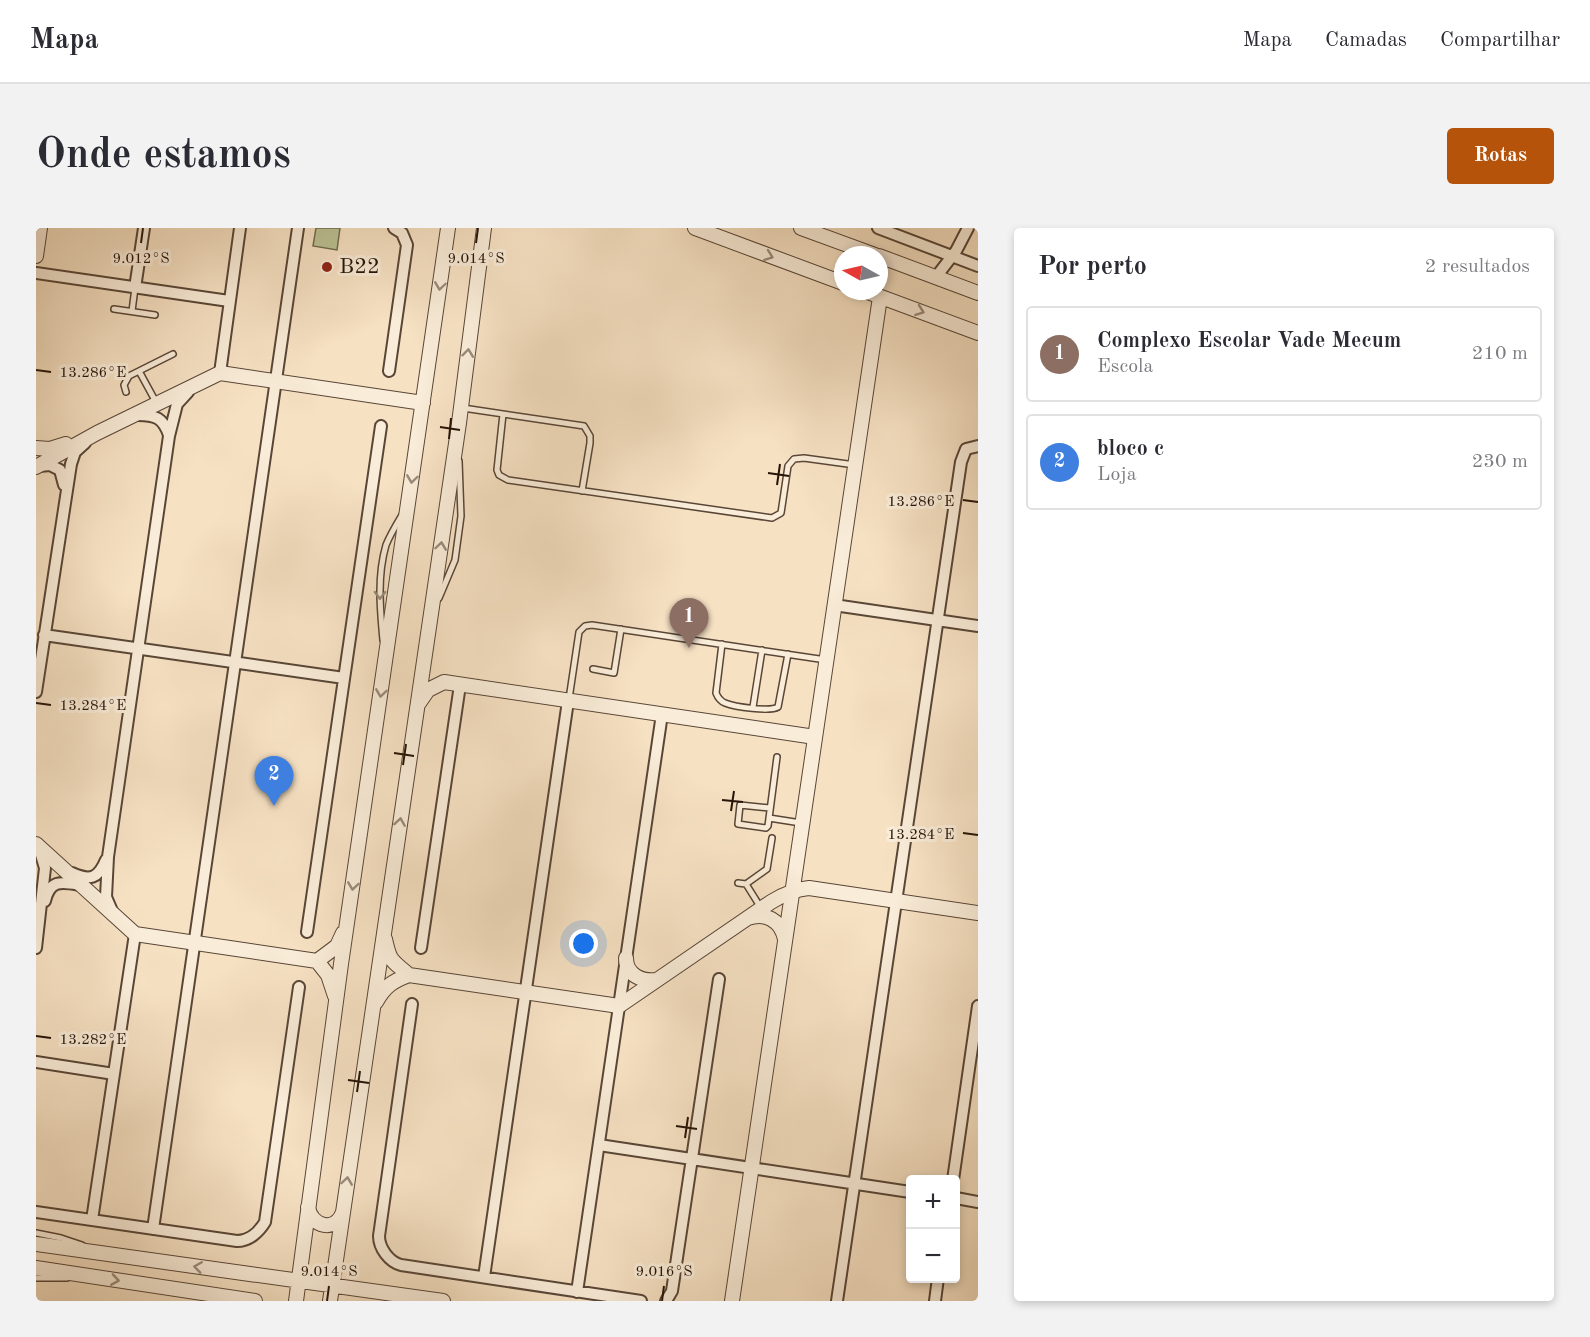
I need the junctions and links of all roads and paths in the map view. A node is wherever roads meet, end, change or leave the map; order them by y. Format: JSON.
{"nodes":[{"id":1,"x":40,"y":228,"type":"edge"},
{"id":2,"x":144,"y":228,"type":"edge"},
{"id":3,"x":240,"y":228,"type":"edge"},
{"id":4,"x":298,"y":228,"type":"edge"},
{"id":5,"x":394,"y":228,"type":"edge"},
{"id":6,"x":448,"y":228,"type":"edge"},
{"id":7,"x":484,"y":228,"type":"edge"},
{"id":8,"x":695,"y":228,"type":"edge"},
{"id":9,"x":801,"y":228,"type":"edge"},
{"id":10,"x":878,"y":228,"type":"edge"},
{"id":11,"x":968,"y":228,"type":"edge"},
{"id":12,"x":850,"y":246,"type":"edge"},
{"id":13,"x":36,"y":256,"type":"edge"},
{"id":14,"x":952,"y":257,"type":"junction"},
{"id":15,"x":888,"y":260,"type":"edge"},
{"id":16,"x":978,"y":266,"type":"edge"},
{"id":17,"x":36,"y":273,"type":"edge"},
{"id":18,"x":936,"y":277,"type":"junction"},
{"id":19,"x":834,"y":280,"type":"edge"},
{"id":20,"x":135,"y":288,"type":"junction"},
{"id":21,"x":978,"y":293,"type":"edge"},
{"id":22,"x":880,"y":300,"type":"edge"},
{"id":23,"x":888,"y":300,"type":"edge"},
{"id":24,"x":229,"y":301,"type":"junction"},
{"id":25,"x":114,"y":309,"type":"dead end"},
{"id":26,"x":132,"y":311,"type":"junction"},
{"id":27,"x":155,"y":315,"type":"dead end"},
{"id":28,"x":978,"y":333,"type":"edge"},
{"id":29,"x":173,"y":354,"type":"dead end"},
{"id":30,"x":139,"y":371,"type":"junction"},
{"id":31,"x":389,"y":371,"type":"dead end"},
{"id":32,"x":220,"y":373,"type":"junction"},
{"id":33,"x":276,"y":382,"type":"junction"},
{"id":34,"x":195,"y":385,"type":"junction"},
{"id":35,"x":126,"y":392,"type":"dead end"},
{"id":36,"x":157,"y":404,"type":"junction"},
{"id":37,"x":423,"y":404,"type":"junction"},
{"id":38,"x":460,"y":408,"type":"junction"},
{"id":39,"x":504,"y":414,"type":"junction"},
{"id":40,"x":135,"y":415,"type":"junction"},
{"id":41,"x":381,"y":426,"type":"dead end"},
{"id":42,"x":97,"y":433,"type":"junction"},
{"id":43,"x":169,"y":436,"type":"junction"},
{"id":44,"x":978,"y":446,"type":"edge"},
{"id":45,"x":36,"y":449,"type":"edge"},
{"id":46,"x":855,"y":465,"type":"junction"},
{"id":47,"x":36,"y":466,"type":"edge"},
{"id":48,"x":582,"y":491,"type":"junction"},
{"id":49,"x":65,"y":494,"type":"junction"},
{"id":50,"x":834,"y":605,"type":"junction"},
{"id":51,"x":937,"y":620,"type":"junction"},
{"id":52,"x":978,"y":626,"type":"edge"},
{"id":53,"x":621,"y":629,"type":"junction"},
{"id":54,"x":44,"y":635,"type":"junction"},
{"id":55,"x":722,"y":644,"type":"junction"},
{"id":56,"x":138,"y":649,"type":"junction"},
{"id":57,"x":762,"y":650,"type":"junction"},
{"id":58,"x":425,"y":654,"type":"junction"},
{"id":59,"x":788,"y":654,"type":"junction"},
{"id":60,"x":826,"y":660,"type":"junction"},
{"id":61,"x":235,"y":663,"type":"junction"},
{"id":62,"x":593,"y":669,"type":"dead end"},
{"id":63,"x":344,"y":678,"type":"junction"},
{"id":64,"x":444,"y":682,"type":"junction"},
{"id":65,"x":460,"y":685,"type":"junction"},
{"id":66,"x":36,"y":692,"type":"edge"},
{"id":67,"x":568,"y":701,"type":"junction"},
{"id":68,"x":418,"y":705,"type":"junction"},
{"id":69,"x":753,"y":707,"type":"junction"},
{"id":70,"x":662,"y":714,"type":"junction"},
{"id":71,"x":815,"y":737,"type":"junction"},
{"id":72,"x":777,"y":757,"type":"dead end"},
{"id":73,"x":770,"y":808,"type":"junction"},
{"id":74,"x":769,"y":818,"type":"junction"},
{"id":75,"x":803,"y":823,"type":"junction"},
{"id":76,"x":772,"y":838,"type":"dead end"},
{"id":77,"x":38,"y":845,"type":"edge"},
{"id":78,"x":108,"y":857,"type":"junction"},
{"id":79,"x":63,"y":868,"type":"junction"},
{"id":80,"x":738,"y":883,"type":"dead end"},
{"id":81,"x":746,"y":884,"type":"junction"},
{"id":82,"x":80,"y":885,"type":"junction"},
{"id":83,"x":793,"y":891,"type":"junction"},
{"id":84,"x":896,"y":901,"type":"junction"},
{"id":85,"x":761,"y":909,"type":"junction"},
{"id":86,"x":978,"y":914,"type":"edge"},
{"id":87,"x":116,"y":919,"type":"junction"},
{"id":88,"x":746,"y":919,"type":"junction"},
{"id":89,"x":39,"y":925,"type":"junction"},
{"id":90,"x":347,"y":926,"type":"junction"},
{"id":91,"x":383,"y":930,"type":"junction"},
{"id":92,"x":307,"y":932,"type":"dead end"},
{"id":93,"x":135,"y":934,"type":"junction"},
{"id":94,"x":785,"y":941,"type":"junction"},
{"id":95,"x":194,"y":944,"type":"junction"},
{"id":96,"x":36,"y":948,"type":"edge"},
{"id":97,"x":421,"y":948,"type":"dead end"},
{"id":98,"x":627,"y":958,"type":"junction"},
{"id":99,"x":317,"y":961,"type":"junction"},
{"id":100,"x":410,"y":975,"type":"junction"},
{"id":101,"x":718,"y":979,"type":"dead end"},
{"id":102,"x":657,"y":980,"type":"junction"},
{"id":103,"x":299,"y":987,"type":"dead end"},
{"id":104,"x":525,"y":993,"type":"junction"},
{"id":105,"x":337,"y":1004,"type":"junction"},
{"id":106,"x":412,"y":1004,"type":"dead end"},
{"id":107,"x":619,"y":1006,"type":"junction"},
{"id":108,"x":978,"y":1006,"type":"edge"},
{"id":109,"x":372,"y":1009,"type":"junction"},
{"id":110,"x":36,"y":1062,"type":"edge"},
{"id":111,"x":114,"y":1074,"type":"junction"},
{"id":112,"x":599,"y":1145,"type":"junction"},
{"id":113,"x":692,"y":1159,"type":"junction"},
{"id":114,"x":752,"y":1167,"type":"junction"},
{"id":115,"x":954,"y":1175,"type":"edge"},
{"id":116,"x":854,"y":1183,"type":"junction"},
{"id":117,"x":906,"y":1191,"type":"edge"},
{"id":118,"x":960,"y":1199,"type":"edge"},
{"id":119,"x":978,"y":1202,"type":"edge"},
{"id":120,"x":308,"y":1207,"type":"junction"},
{"id":121,"x":343,"y":1211,"type":"junction"},
{"id":122,"x":36,"y":1212,"type":"edge"},
{"id":123,"x":92,"y":1220,"type":"junction"},
{"id":124,"x":153,"y":1229,"type":"junction"},
{"id":125,"x":36,"y":1233,"type":"edge"},
{"id":126,"x":36,"y":1244,"type":"edge"},
{"id":127,"x":106,"y":1254,"type":"junction"},
{"id":128,"x":36,"y":1268,"type":"edge"},
{"id":129,"x":231,"y":1271,"type":"junction"},
{"id":130,"x":93,"y":1277,"type":"junction"},
{"id":131,"x":484,"y":1277,"type":"junction"},
{"id":132,"x":36,"y":1278,"type":"edge"},
{"id":133,"x":298,"y":1281,"type":"junction"},
{"id":134,"x":937,"y":1283,"type":"edge"},
{"id":135,"x":332,"y":1284,"type":"junction"},
{"id":136,"x":577,"y":1292,"type":"junction"},
{"id":137,"x":406,"y":1295,"type":"junction"},
{"id":138,"x":227,"y":1297,"type":"junction"},
{"id":139,"x":255,"y":1301,"type":"edge"},
{"id":140,"x":296,"y":1301,"type":"edge"},
{"id":141,"x":330,"y":1301,"type":"edge"},
{"id":142,"x":393,"y":1301,"type":"edge"},
{"id":143,"x":443,"y":1301,"type":"edge"},
{"id":144,"x":641,"y":1301,"type":"edge"},
{"id":145,"x":666,"y":1301,"type":"edge"},
{"id":146,"x":732,"y":1301,"type":"edge"},
{"id":147,"x":837,"y":1301,"type":"edge"},
{"id":148,"x":935,"y":1301,"type":"edge"}],
"edges":[{"from":1,"to":13,"type":"street"},
{"from":2,"to":20,"type":"street"},
{"from":3,"to":24,"type":"street"},
{"from":4,"to":33,"type":"street"},
{"from":5,"to":31,"type":"street"},
{"from":6,"to":37,"type":"street","one_way":true},
{"from":38,"to":7,"type":"street","one_way":true},
{"from":8,"to":19,"type":"street","one_way":true},
{"from":9,"to":12,"type":"street"},
{"from":10,"to":14,"type":"street"},
{"from":11,"to":14,"type":"street"},
{"from":14,"to":16,"type":"street"},
{"from":14,"to":18,"type":"street"},
{"from":15,"to":18,"type":"street"},
{"from":17,"to":20,"type":"street"},
{"from":18,"to":21,"type":"street"},
{"from":20,"to":24,"type":"street"},
{"from":20,"to":26,"type":"lane"},
{"from":22,"to":46,"type":"street"},
{"from":23,"to":28,"type":"street","one_way":true},
{"from":24,"to":32,"type":"street"},
{"from":25,"to":26,"type":"lane"},
{"from":26,"to":27,"type":"lane"},
{"from":29,"to":30,"type":"lane"},
{"from":30,"to":35,"type":"lane"},
{"from":30,"to":36,"type":"lane"},
{"from":32,"to":33,"type":"street"},
{"from":32,"to":34,"type":"street"},
{"from":33,"to":37,"type":"street"},
{"from":33,"to":61,"type":"street"},
{"from":34,"to":36,"type":"street"},
{"from":34,"to":43,"type":"street"},
{"from":36,"to":40,"type":"street"},
{"from":37,"to":90,"type":"street","one_way":true},
{"from":38,"to":39,"type":"lane"},
{"from":58,"to":38,"type":"street","one_way":true},
{"from":39,"to":48,"type":"lane"},
{"from":39,"to":48,"type":"lane"},
{"from":40,"to":42,"type":"street"},
{"from":40,"to":43,"type":"street"},
{"from":41,"to":63,"type":"street"},
{"from":42,"to":45,"type":"street"},
{"from":42,"to":47,"type":"street"},
{"from":42,"to":49,"type":"street"},
{"from":43,"to":56,"type":"street"},
{"from":44,"to":51,"type":"street"},
{"from":45,"to":47,"type":"street"},
{"from":46,"to":48,"type":"lane"},
{"from":46,"to":50,"type":"street"},
{"from":47,"to":49,"type":"street"},
{"from":49,"to":54,"type":"street"},
{"from":50,"to":51,"type":"street"},
{"from":50,"to":60,"type":"street"},
{"from":51,"to":52,"type":"street"},
{"from":51,"to":84,"type":"street"},
{"from":53,"to":55,"type":"lane"},
{"from":53,"to":62,"type":"lane"},
{"from":53,"to":67,"type":"lane"},
{"from":54,"to":56,"type":"street"},
{"from":54,"to":66,"type":"street"},
{"from":55,"to":57,"type":"lane"},
{"from":55,"to":69,"type":"lane"},
{"from":56,"to":61,"type":"street"},
{"from":56,"to":78,"type":"street"},
{"from":57,"to":59,"type":"lane"},
{"from":57,"to":69,"type":"lane"},
{"from":58,"to":64,"type":"street"},
{"from":58,"to":68,"type":"street"},
{"from":59,"to":60,"type":"lane"},
{"from":59,"to":69,"type":"lane"},
{"from":60,"to":71,"type":"street"},
{"from":61,"to":63,"type":"street"},
{"from":61,"to":95,"type":"street"},
{"from":63,"to":92,"type":"street"},
{"from":64,"to":65,"type":"street"},
{"from":64,"to":68,"type":"street"},
{"from":65,"to":67,"type":"street"},
{"from":65,"to":97,"type":"street"},
{"from":67,"to":70,"type":"street"},
{"from":67,"to":104,"type":"street"},
{"from":91,"to":68,"type":"street","one_way":true},
{"from":70,"to":71,"type":"street"},
{"from":70,"to":98,"type":"street"},
{"from":71,"to":75,"type":"street"},
{"from":72,"to":73,"type":"lane"},
{"from":73,"to":74,"type":"lane"},
{"from":73,"to":74,"type":"lane"},
{"from":74,"to":75,"type":"lane"},
{"from":75,"to":83,"type":"street"},
{"from":76,"to":81,"type":"lane"},
{"from":77,"to":79,"type":"street"},
{"from":77,"to":89,"type":"street"},
{"from":78,"to":79,"type":"street"},
{"from":78,"to":87,"type":"street"},
{"from":79,"to":82,"type":"street"},
{"from":80,"to":81,"type":"lane"},
{"from":81,"to":85,"type":"lane"},
{"from":82,"to":87,"type":"street"},
{"from":82,"to":89,"type":"street"},
{"from":83,"to":84,"type":"street"},
{"from":83,"to":85,"type":"street"},
{"from":83,"to":94,"type":"street"},
{"from":84,"to":86,"type":"street"},
{"from":84,"to":116,"type":"street"},
{"from":85,"to":88,"type":"street"},
{"from":87,"to":93,"type":"street"},
{"from":88,"to":94,"type":"street"},
{"from":88,"to":102,"type":"street"},
{"from":89,"to":96,"type":"street"},
{"from":90,"to":99,"type":"street"},
{"from":90,"to":105,"type":"street"},
{"from":91,"to":100,"type":"street"},
{"from":91,"to":109,"type":"street"},
{"from":93,"to":95,"type":"street"},
{"from":93,"to":111,"type":"street"},
{"from":94,"to":114,"type":"street"},
{"from":95,"to":99,"type":"street"},
{"from":95,"to":124,"type":"street"},
{"from":98,"to":102,"type":"street"},
{"from":98,"to":107,"type":"street"},
{"from":99,"to":105,"type":"street"},
{"from":100,"to":104,"type":"street"},
{"from":100,"to":109,"type":"street"},
{"from":101,"to":113,"type":"street"},
{"from":102,"to":107,"type":"street"},
{"from":103,"to":124,"type":"street"},
{"from":104,"to":107,"type":"street"},
{"from":104,"to":131,"type":"street"},
{"from":105,"to":120,"type":"street"},
{"from":106,"to":131,"type":"street"},
{"from":107,"to":112,"type":"street"},
{"from":108,"to":115,"type":"street"},
{"from":121,"to":109,"type":"street","one_way":true},
{"from":110,"to":111,"type":"street"},
{"from":111,"to":123,"type":"street"},
{"from":112,"to":113,"type":"street"},
{"from":112,"to":136,"type":"street"},
{"from":113,"to":114,"type":"street"},
{"from":113,"to":145,"type":"street"},
{"from":114,"to":116,"type":"street"},
{"from":114,"to":146,"type":"street"},
{"from":116,"to":117,"type":"street"},
{"from":116,"to":147,"type":"street"},
{"from":118,"to":119,"type":"street"},
{"from":120,"to":121,"type":"street"},
{"from":120,"to":133,"type":"street"},
{"from":121,"to":135,"type":"street"},
{"from":122,"to":123,"type":"street"},
{"from":123,"to":124,"type":"street"},
{"from":125,"to":127,"type":"lane"},
{"from":126,"to":127,"type":"street"},
{"from":129,"to":127,"type":"street","one_way":true},
{"from":128,"to":130,"type":"street"},
{"from":129,"to":133,"type":"street"},
{"from":129,"to":138,"type":"street"},
{"from":130,"to":132,"type":"lane"},
{"from":130,"to":138,"type":"street","one_way":true},
{"from":131,"to":136,"type":"street"},
{"from":133,"to":135,"type":"street"},
{"from":133,"to":140,"type":"street"},
{"from":134,"to":148,"type":"street"},
{"from":135,"to":137,"type":"street"},
{"from":135,"to":141,"type":"street"},
{"from":136,"to":144,"type":"street"},
{"from":137,"to":142,"type":"street"},
{"from":137,"to":143,"type":"street"},
{"from":138,"to":139,"type":"street"}]}
